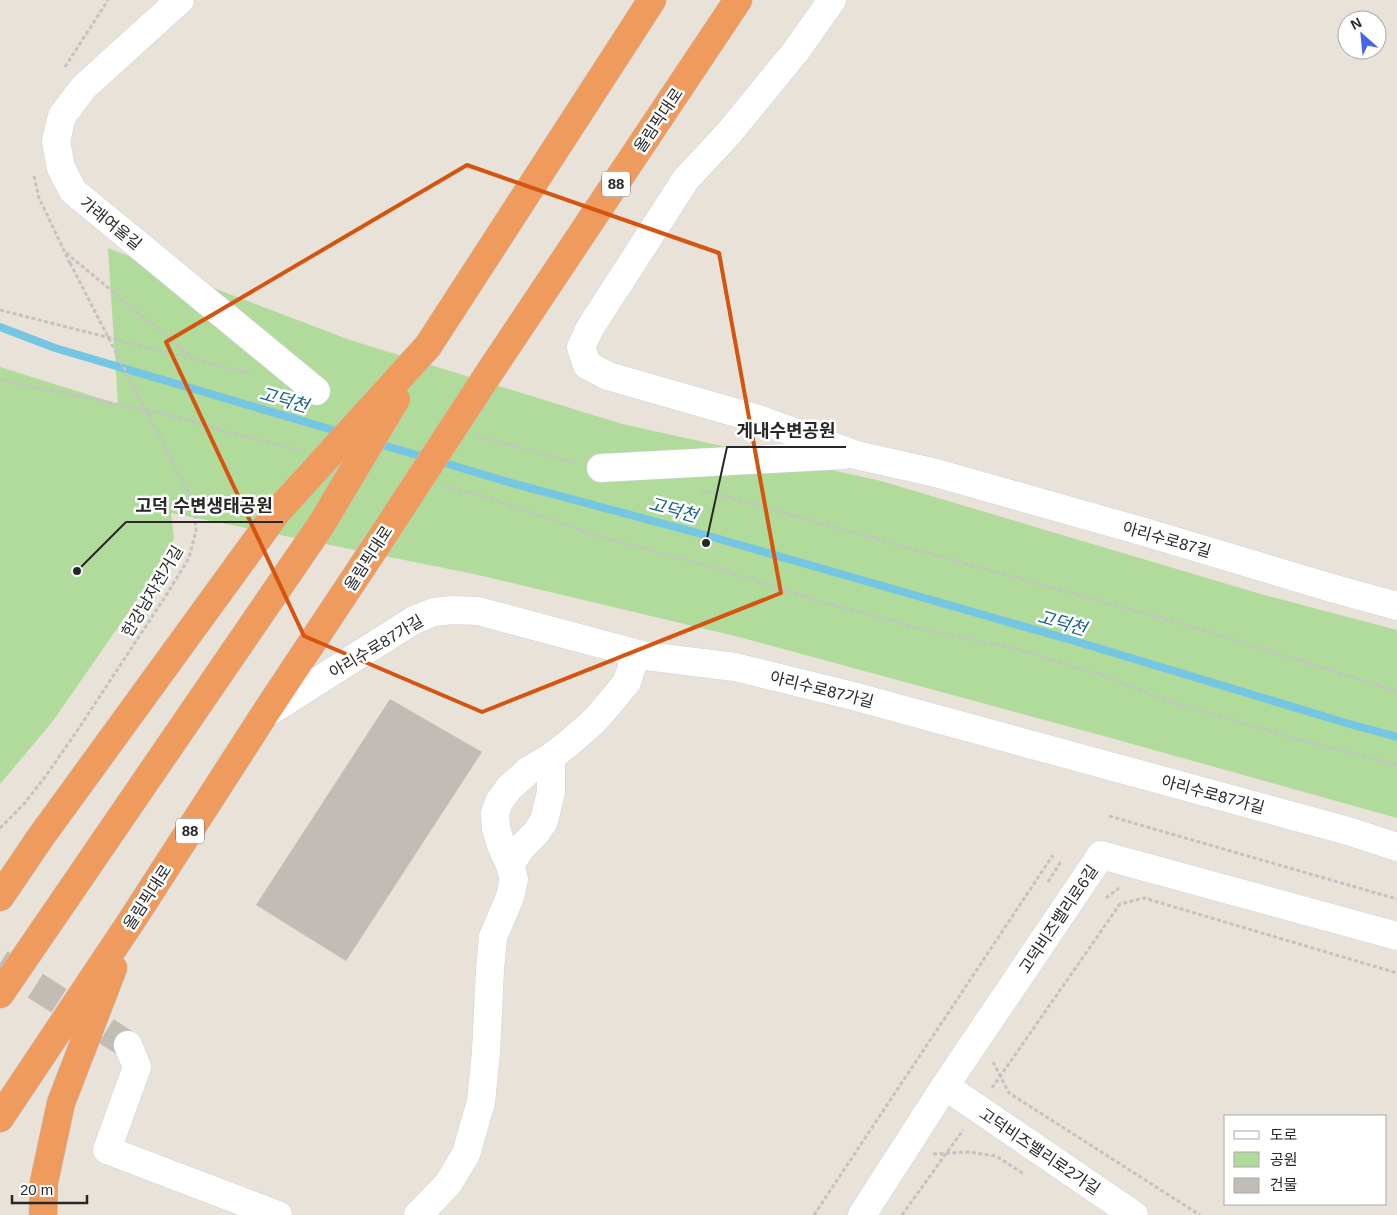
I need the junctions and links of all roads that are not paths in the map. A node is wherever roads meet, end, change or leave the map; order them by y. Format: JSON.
{"nodes":[{"id":1,"x":180,"y":0,"type":"edge"},
{"id":2,"x":652,"y":0,"type":"edge"},
{"id":3,"x":738,"y":0,"type":"edge"},
{"id":4,"x":832,"y":0,"type":"edge"},
{"id":5,"x":428,"y":346,"type":"junction"},
{"id":6,"x":316,"y":391,"type":"dead end"},
{"id":7,"x":856,"y":455,"type":"junction"},
{"id":8,"x":601,"y":468,"type":"road end"},
{"id":9,"x":1397,"y":606,"type":"edge"},
{"id":10,"x":636,"y":654,"type":"junction"},
{"id":11,"x":264,"y":715,"type":"junction"},
{"id":12,"x":551,"y":756,"type":"junction"},
{"id":13,"x":1397,"y":847,"type":"edge"},
{"id":14,"x":510,"y":865,"type":"junction"},
{"id":15,"x":0,"y":897,"type":"edge"},
{"id":16,"x":132,"y":920,"type":"junction"},
{"id":17,"x":1397,"y":936,"type":"edge"},
{"id":18,"x":0,"y":994,"type":"edge"},
{"id":19,"x":128,"y":1045,"type":"tunnel mouth"},
{"id":20,"x":963,"y":1098,"type":"junction"},
{"id":21,"x":0,"y":1118,"type":"edge"},
{"id":22,"x":43,"y":1215,"type":"edge"},
{"id":23,"x":278,"y":1215,"type":"edge"},
{"id":24,"x":418,"y":1215,"type":"edge"},
{"id":25,"x":862,"y":1215,"type":"edge"},
{"id":26,"x":1134,"y":1215,"type":"edge"}],
"edges":[{"from":1,"to":6,"type":"street","name":"가래여울길"},
{"from":2,"to":5,"type":"highway"},
{"from":3,"to":11,"type":"highway","name":"올림픽대로","number":"88","bridge":true},
{"from":4,"to":7,"type":"street"},
{"from":5,"to":15,"type":"highway","bridge":true},
{"from":5,"to":18,"type":"highway","bridge":true},
{"from":7,"to":8,"type":"street"},
{"from":7,"to":9,"type":"street","name":"아리수로87길"},
{"from":10,"to":11,"type":"street","name":"아리수로87가길"},
{"from":10,"to":12,"type":"street"},
{"from":10,"to":13,"type":"street","name":"아리수로87가길"},
{"from":11,"to":16,"type":"highway","name":"올림픽대로","number":"88"},
{"from":12,"to":14,"type":"street"},
{"from":12,"to":14,"type":"street"},
{"from":14,"to":24,"type":"street"},
{"from":16,"to":21,"type":"highway","name":"올림픽대로","number":"88"},
{"from":16,"to":22,"type":"highway"},
{"from":17,"to":20,"type":"street","name":"고덕비즈밸리로6길"},
{"from":19,"to":23,"type":"street"},
{"from":20,"to":25,"type":"street","name":"고덕비즈밸리로6길"},
{"from":20,"to":26,"type":"street","name":"고덕비즈밸리로2가길"}]}
